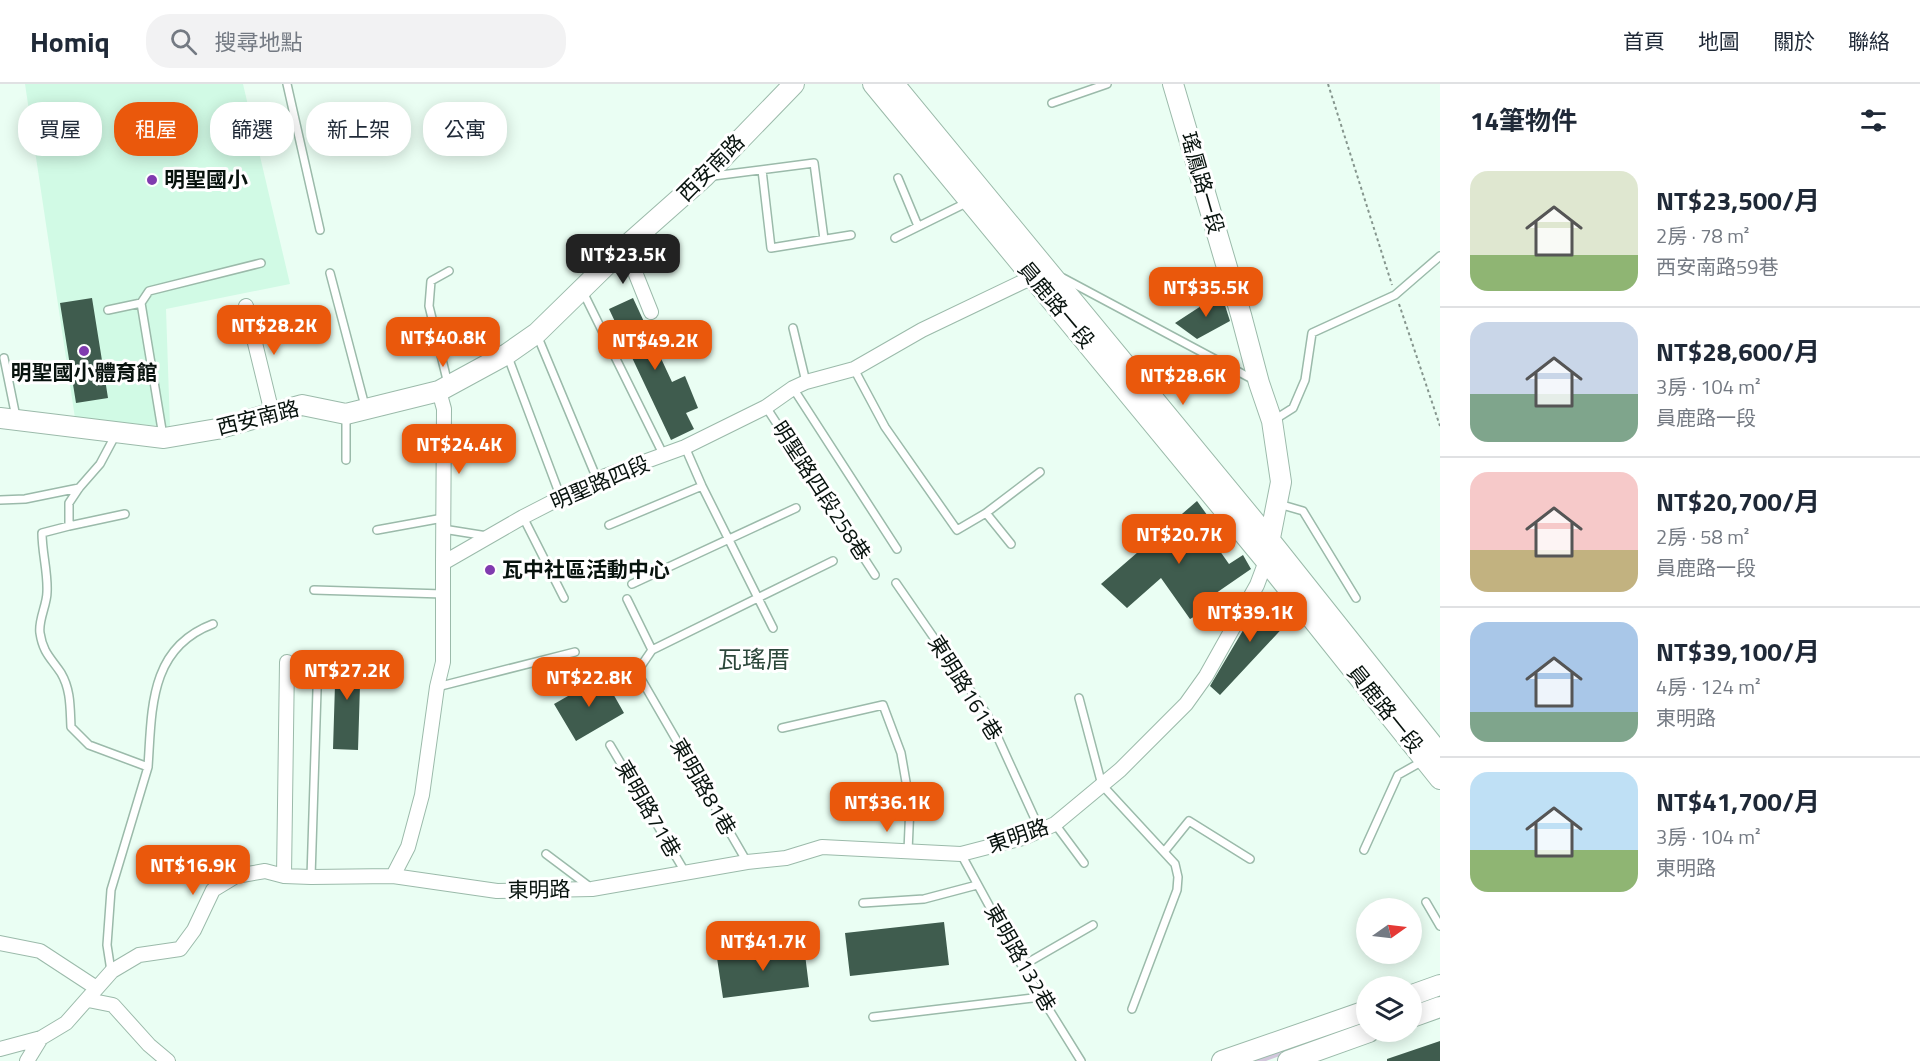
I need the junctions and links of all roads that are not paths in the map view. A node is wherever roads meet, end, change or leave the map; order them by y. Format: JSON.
{"nodes":[{"id":1,"x":287,"y":84,"type":"edge"},
{"id":2,"x":794,"y":84,"type":"edge"},
{"id":3,"x":873,"y":84,"type":"edge"},
{"id":4,"x":894,"y":84,"type":"edge"},
{"id":5,"x":1107,"y":84,"type":"edge"},
{"id":6,"x":1173,"y":84,"type":"edge"},
{"id":7,"x":1052,"y":103,"type":"dead end"},
{"id":8,"x":762,"y":170,"type":"junction"},
{"id":9,"x":704,"y":177,"type":"junction"},
{"id":10,"x":898,"y":178,"type":"dead end"},
{"id":11,"x":969,"y":202,"type":"junction"},
{"id":12,"x":918,"y":226,"type":"junction"},
{"id":13,"x":320,"y":230,"type":"dead end"},
{"id":14,"x":851,"y":236,"type":"dead end"},
{"id":15,"x":895,"y":238,"type":"dead end"},
{"id":16,"x":824,"y":240,"type":"junction"},
{"id":17,"x":625,"y":247,"type":"junction"},
{"id":18,"x":1440,"y":256,"type":"edge"},
{"id":19,"x":261,"y":263,"type":"dead end"},
{"id":20,"x":449,"y":271,"type":"dead end"},
{"id":21,"x":330,"y":273,"type":"dead end"},
{"id":22,"x":1040,"y":273,"type":"junction"},
{"id":23,"x":582,"y":289,"type":"junction"},
{"id":24,"x":141,"y":303,"type":"junction"},
{"id":25,"x":246,"y":306,"type":"dead end"},
{"id":26,"x":108,"y":310,"type":"dead end"},
{"id":27,"x":651,"y":312,"type":"dead end"},
{"id":28,"x":792,"y":328,"type":"dead end"},
{"id":29,"x":537,"y":333,"type":"junction"},
{"id":30,"x":507,"y":354,"type":"junction"},
{"id":31,"x":4,"y":358,"type":"dead end"},
{"id":32,"x":854,"y":369,"type":"junction"},
{"id":33,"x":806,"y":382,"type":"junction"},
{"id":34,"x":1258,"y":383,"type":"junction"},
{"id":35,"x":793,"y":388,"type":"junction"},
{"id":36,"x":444,"y":389,"type":"junction"},
{"id":37,"x":766,"y":407,"type":"junction"},
{"id":38,"x":366,"y":409,"type":"junction"},
{"id":39,"x":272,"y":413,"type":"junction"},
{"id":40,"x":346,"y":414,"type":"junction"},
{"id":41,"x":8,"y":419,"type":"edge"},
{"id":42,"x":1272,"y":421,"type":"junction"},
{"id":43,"x":116,"y":434,"type":"junction"},
{"id":44,"x":164,"y":438,"type":"junction"},
{"id":45,"x":685,"y":447,"type":"junction"},
{"id":46,"x":664,"y":456,"type":"junction"},
{"id":47,"x":346,"y":460,"type":"dead end"},
{"id":48,"x":1040,"y":472,"type":"dead end"},
{"id":49,"x":597,"y":479,"type":"junction"},
{"id":50,"x":702,"y":486,"type":"junction"},
{"id":51,"x":79,"y":488,"type":"junction"},
{"id":52,"x":561,"y":498,"type":"junction"},
{"id":53,"x":0,"y":501,"type":"edge"},
{"id":54,"x":1276,"y":504,"type":"junction"},
{"id":55,"x":796,"y":508,"type":"dead end"},
{"id":56,"x":986,"y":513,"type":"junction"},
{"id":57,"x":125,"y":514,"type":"dead end"},
{"id":58,"x":522,"y":517,"type":"junction"},
{"id":59,"x":442,"y":524,"type":"junction"},
{"id":60,"x":609,"y":525,"type":"dead end"},
{"id":61,"x":69,"y":526,"type":"junction"},
{"id":62,"x":377,"y":530,"type":"dead end"},
{"id":63,"x":489,"y":536,"type":"junction"},
{"id":64,"x":729,"y":539,"type":"junction"},
{"id":65,"x":1269,"y":539,"type":"junction"},
{"id":66,"x":1011,"y":544,"type":"dead end"},
{"id":67,"x":897,"y":549,"type":"dead end"},
{"id":68,"x":833,"y":561,"type":"dead end"},
{"id":69,"x":1266,"y":561,"type":"junction"},
{"id":70,"x":443,"y":563,"type":"junction"},
{"id":71,"x":876,"y":575,"type":"dead end"},
{"id":72,"x":896,"y":583,"type":"dead end"},
{"id":73,"x":632,"y":584,"type":"dead end"},
{"id":74,"x":314,"y":590,"type":"dead end"},
{"id":75,"x":443,"y":594,"type":"junction"},
{"id":76,"x":564,"y":598,"type":"dead end"},
{"id":77,"x":760,"y":598,"type":"junction"},
{"id":78,"x":1356,"y":598,"type":"dead end"},
{"id":79,"x":627,"y":599,"type":"dead end"},
{"id":80,"x":213,"y":624,"type":"dead end"},
{"id":81,"x":773,"y":628,"type":"dead end"},
{"id":82,"x":652,"y":650,"type":"junction"},
{"id":83,"x":575,"y":651,"type":"dead end"},
{"id":84,"x":318,"y":659,"type":"dead end"},
{"id":85,"x":287,"y":662,"type":"dead end"},
{"id":86,"x":437,"y":687,"type":"junction"},
{"id":87,"x":1079,"y":698,"type":"dead end"},
{"id":88,"x":782,"y":728,"type":"dead end"},
{"id":89,"x":610,"y":745,"type":"dead end"},
{"id":90,"x":1433,"y":757,"type":"edge"},
{"id":91,"x":148,"y":767,"type":"junction"},
{"id":92,"x":1440,"y":779,"type":"edge"},
{"id":93,"x":1102,"y":785,"type":"junction"},
{"id":94,"x":1055,"y":824,"type":"junction"},
{"id":95,"x":1040,"y":830,"type":"junction"},
{"id":96,"x":1364,"y":850,"type":"dead end"},
{"id":97,"x":908,"y":851,"type":"junction"},
{"id":98,"x":1164,"y":852,"type":"junction"},
{"id":99,"x":546,"y":854,"type":"dead end"},
{"id":100,"x":961,"y":854,"type":"junction"},
{"id":101,"x":1250,"y":859,"type":"dead end"},
{"id":102,"x":747,"y":862,"type":"junction"},
{"id":103,"x":1084,"y":863,"type":"dead end"},
{"id":104,"x":686,"y":873,"type":"junction"},
{"id":105,"x":284,"y":876,"type":"junction"},
{"id":106,"x":393,"y":876,"type":"junction"},
{"id":107,"x":311,"y":877,"type":"junction"},
{"id":108,"x":977,"y":885,"type":"junction"},
{"id":109,"x":592,"y":889,"type":"junction"},
{"id":110,"x":1426,"y":902,"type":"dead end"},
{"id":111,"x":863,"y":903,"type":"dead end"},
{"id":112,"x":1093,"y":925,"type":"dead end"},
{"id":113,"x":1440,"y":926,"type":"edge"},
{"id":114,"x":0,"y":943,"type":"edge"},
{"id":115,"x":1022,"y":966,"type":"junction"},
{"id":116,"x":111,"y":971,"type":"junction"},
{"id":117,"x":1440,"y":985,"type":"edge"},
{"id":118,"x":95,"y":987,"type":"junction"},
{"id":119,"x":1422,"y":991,"type":"edge"},
{"id":120,"x":1041,"y":997,"type":"junction"},
{"id":121,"x":88,"y":1000,"type":"junction"},
{"id":122,"x":1440,"y":1007,"type":"edge"},
{"id":123,"x":1132,"y":1009,"type":"dead end"},
{"id":124,"x":1422,"y":1013,"type":"edge"},
{"id":125,"x":1356,"y":1014,"type":"edge"},
{"id":126,"x":873,"y":1017,"type":"dead end"},
{"id":127,"x":1356,"y":1037,"type":"edge"},
{"id":128,"x":41,"y":1038,"type":"junction"},
{"id":129,"x":0,"y":1049,"type":"edge"},
{"id":130,"x":27,"y":1061,"type":"edge"},
{"id":131,"x":168,"y":1061,"type":"edge"},
{"id":132,"x":1081,"y":1061,"type":"edge"},
{"id":133,"x":1222,"y":1061,"type":"edge"},
{"id":134,"x":1288,"y":1061,"type":"edge"}],
"edges":[{"from":1,"to":13,"type":"lane"},
{"from":2,"to":9,"type":"main road","name":"西安南路"},
{"from":3,"to":11,"type":"main road","name":"員鹿路一段"},
{"from":4,"to":22,"type":"main road","name":"員鹿路一段"},
{"from":5,"to":7,"type":"lane"},
{"from":6,"to":34,"type":"main road","name":"瑤鳳路一段"},
{"from":8,"to":9,"type":"lane"},
{"from":8,"to":16,"type":"lane"},
{"from":8,"to":16,"type":"lane"},
{"from":9,"to":17,"type":"main road","name":"西安南路"},
{"from":10,"to":12,"type":"lane"},
{"from":11,"to":12,"type":"lane"},
{"from":11,"to":22,"type":"main road","name":"員鹿路一段"},
{"from":12,"to":15,"type":"lane"},
{"from":14,"to":16,"type":"lane"},
{"from":17,"to":23,"type":"main road","name":"西安南路"},
{"from":17,"to":27,"type":"street"},
{"from":18,"to":42,"type":"lane"},
{"from":19,"to":24,"type":"lane"},
{"from":20,"to":36,"type":"lane"},
{"from":21,"to":38,"type":"lane"},
{"from":22,"to":32,"type":"street","name":"明聖路四段"},
{"from":22,"to":34,"type":"lane"},
{"from":22,"to":65,"type":"main road","name":"員鹿路一段"},
{"from":22,"to":69,"type":"main road","name":"員鹿路一段"},
{"from":23,"to":29,"type":"main road","name":"西安南路"},
{"from":23,"to":46,"type":"lane"},
{"from":24,"to":26,"type":"lane"},
{"from":24,"to":44,"type":"lane"},
{"from":25,"to":39,"type":"street"},
{"from":28,"to":33,"type":"lane"},
{"from":29,"to":30,"type":"main road","name":"西安南路"},
{"from":29,"to":49,"type":"lane"},
{"from":30,"to":36,"type":"main road","name":"西安南路"},
{"from":30,"to":52,"type":"lane"},
{"from":31,"to":41,"type":"lane"},
{"from":32,"to":33,"type":"street","name":"明聖路四段"},
{"from":32,"to":56,"type":"lane"},
{"from":33,"to":35,"type":"street","name":"明聖路四段"},
{"from":34,"to":42,"type":"main road","name":"瑤鳳路一段"},
{"from":35,"to":37,"type":"street","name":"明聖路四段"},
{"from":35,"to":67,"type":"lane"},
{"from":36,"to":38,"type":"main road","name":"西安南路"},
{"from":36,"to":59,"type":"street"},
{"from":37,"to":45,"type":"street","name":"明聖路四段"},
{"from":37,"to":71,"type":"lane","name":"明聖路四段258巷"},
{"from":38,"to":40,"type":"main road","name":"西安南路"},
{"from":39,"to":40,"type":"main road","name":"西安南路"},
{"from":39,"to":44,"type":"main road","name":"西安南路"},
{"from":40,"to":47,"type":"lane"},
{"from":41,"to":43,"type":"main road","name":"西安南路"},
{"from":42,"to":54,"type":"main road","name":"瑤鳳路一段"},
{"from":43,"to":44,"type":"main road","name":"西安南路"},
{"from":43,"to":51,"type":"lane"},
{"from":45,"to":46,"type":"street","name":"明聖路四段"},
{"from":45,"to":50,"type":"lane"},
{"from":46,"to":49,"type":"street","name":"明聖路四段"},
{"from":48,"to":56,"type":"lane"},
{"from":49,"to":52,"type":"street","name":"明聖路四段"},
{"from":50,"to":60,"type":"lane"},
{"from":50,"to":64,"type":"lane"},
{"from":51,"to":53,"type":"lane"},
{"from":51,"to":61,"type":"lane"},
{"from":52,"to":58,"type":"street","name":"明聖路四段"},
{"from":54,"to":65,"type":"main road","name":"瑤鳳路一段"},
{"from":54,"to":78,"type":"lane"},
{"from":55,"to":64,"type":"lane"},
{"from":56,"to":66,"type":"lane"},
{"from":57,"to":61,"type":"lane"},
{"from":58,"to":63,"type":"street","name":"明聖路四段"},
{"from":58,"to":76,"type":"lane"},
{"from":59,"to":62,"type":"lane"},
{"from":59,"to":63,"type":"lane"},
{"from":59,"to":70,"type":"street"},
{"from":61,"to":91,"type":"lane"},
{"from":63,"to":70,"type":"street","name":"明聖路四段"},
{"from":64,"to":73,"type":"lane"},
{"from":64,"to":77,"type":"lane"},
{"from":65,"to":69,"type":"main road","name":"瑤鳳路一段"},
{"from":65,"to":90,"type":"main road","name":"員鹿路一段"},
{"from":68,"to":77,"type":"lane"},
{"from":69,"to":90,"type":"main road","name":"員鹿路一段"},
{"from":69,"to":93,"type":"street","name":"東明路"},
{"from":70,"to":75,"type":"street"},
{"from":72,"to":95,"type":"lane","name":"東明路161巷"},
{"from":74,"to":75,"type":"lane"},
{"from":75,"to":86,"type":"street"},
{"from":77,"to":81,"type":"lane"},
{"from":77,"to":82,"type":"lane"},
{"from":79,"to":82,"type":"lane"},
{"from":80,"to":91,"type":"lane"},
{"from":82,"to":102,"type":"lane","name":"東明路81巷"},
{"from":83,"to":86,"type":"lane"},
{"from":84,"to":107,"type":"lane"},
{"from":85,"to":105,"type":"street"},
{"from":86,"to":106,"type":"street"},
{"from":87,"to":93,"type":"lane"},
{"from":88,"to":97,"type":"lane"},
{"from":89,"to":104,"type":"lane","name":"東明路71巷"},
{"from":90,"to":92,"type":"main road","name":"員鹿路一段"},
{"from":90,"to":96,"type":"lane"},
{"from":91,"to":116,"type":"lane"},
{"from":93,"to":94,"type":"street","name":"東明路"},
{"from":93,"to":98,"type":"lane"},
{"from":94,"to":95,"type":"street","name":"東明路"},
{"from":94,"to":103,"type":"lane"},
{"from":95,"to":100,"type":"street","name":"東明路"},
{"from":97,"to":100,"type":"street","name":"東明路"},
{"from":97,"to":102,"type":"street","name":"東明路"},
{"from":98,"to":101,"type":"lane"},
{"from":98,"to":123,"type":"lane"},
{"from":99,"to":109,"type":"lane"},
{"from":100,"to":108,"type":"lane","name":"東明路132巷"},
{"from":102,"to":104,"type":"street","name":"東明路"},
{"from":104,"to":109,"type":"street","name":"東明路"},
{"from":105,"to":107,"type":"street","name":"東明路"},
{"from":105,"to":116,"type":"street","name":"東明路"},
{"from":106,"to":107,"type":"street","name":"東明路"},
{"from":106,"to":109,"type":"street","name":"東明路"},
{"from":108,"to":111,"type":"lane"},
{"from":108,"to":115,"type":"lane","name":"東明路132巷"},
{"from":110,"to":113,"type":"lane"},
{"from":112,"to":115,"type":"lane"},
{"from":114,"to":118,"type":"street"},
{"from":115,"to":120,"type":"lane","name":"東明路132巷"},
{"from":116,"to":118,"type":"street"},
{"from":117,"to":119,"type":"main road"},
{"from":118,"to":121,"type":"street"},
{"from":120,"to":126,"type":"lane"},
{"from":120,"to":132,"type":"lane","name":"東明路132巷"},
{"from":121,"to":128,"type":"street"},
{"from":121,"to":131,"type":"street"},
{"from":122,"to":124,"type":"main road"},
{"from":125,"to":133,"type":"main road"},
{"from":127,"to":134,"type":"main road"},
{"from":128,"to":129,"type":"street"},
{"from":128,"to":130,"type":"street"}]}
